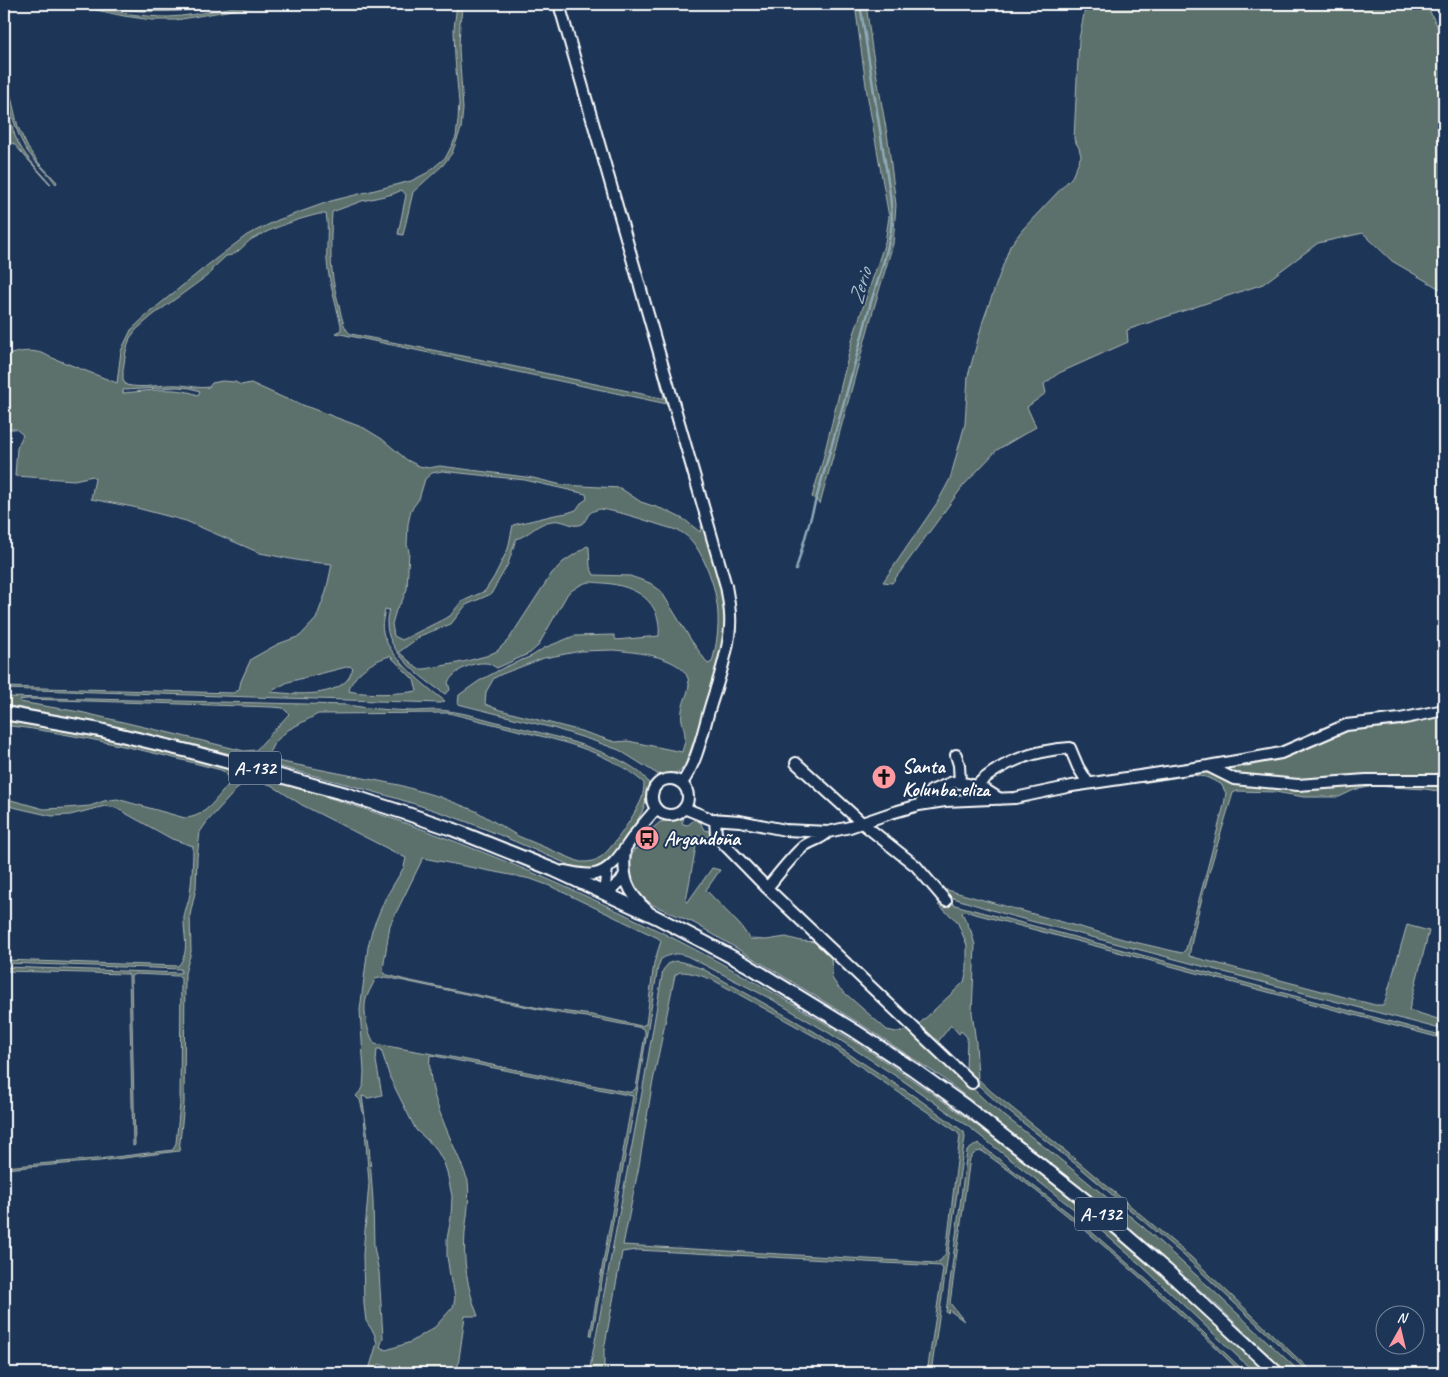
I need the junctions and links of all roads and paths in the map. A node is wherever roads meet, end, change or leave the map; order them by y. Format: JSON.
{"nodes":[{"id":1,"x":559,"y":4,"type":"edge"},
{"id":2,"x":1444,"y":710,"type":"edge"},
{"id":3,"x":4,"y":713,"type":"edge"},
{"id":4,"x":956,"y":755,"type":"dead end"},
{"id":5,"x":796,"y":763,"type":"dead end"},
{"id":6,"x":1208,"y":766,"type":"junction"},
{"id":7,"x":1444,"y":780,"type":"edge"},
{"id":8,"x":682,"y":783,"type":"junction"},
{"id":9,"x":960,"y":783,"type":"junction"},
{"id":10,"x":1088,"y":783,"type":"junction"},
{"id":11,"x":976,"y":786,"type":"junction"},
{"id":12,"x":1000,"y":799,"type":"junction"},
{"id":13,"x":919,"y":805,"type":"junction"},
{"id":14,"x":684,"y":808,"type":"junction"},
{"id":15,"x":656,"y":809,"type":"junction"},
{"id":16,"x":715,"y":819,"type":"junction"},
{"id":17,"x":862,"y":823,"type":"junction"},
{"id":18,"x":828,"y":832,"type":"junction"},
{"id":19,"x":625,"y":850,"type":"junction"},
{"id":20,"x":543,"y":866,"type":"junction"},
{"id":21,"x":607,"y":869,"type":"junction"},
{"id":22,"x":625,"y":874,"type":"junction"},
{"id":23,"x":767,"y":888,"type":"junction"},
{"id":24,"x":606,"y":894,"type":"junction"},
{"id":25,"x":946,"y":901,"type":"dead end"},
{"id":26,"x":656,"y":917,"type":"junction"},
{"id":27,"x":972,"y":1084,"type":"dead end"},
{"id":28,"x":1277,"y":1373,"type":"edge"}],
"edges":[{"from":1,"to":8,"type":"street"},
{"from":2,"to":6,"type":"street"},
{"from":3,"to":20,"type":"main road","number":"A-132"},
{"from":4,"to":9,"type":"street"},
{"from":5,"to":17,"type":"street"},
{"from":6,"to":7,"type":"street"},
{"from":6,"to":10,"type":"street"},
{"from":8,"to":14,"type":"street"},
{"from":8,"to":15,"type":"street"},
{"from":9,"to":11,"type":"street"},
{"from":9,"to":13,"type":"street"},
{"from":10,"to":11,"type":"street"},
{"from":10,"to":12,"type":"street"},
{"from":11,"to":12,"type":"street"},
{"from":12,"to":13,"type":"street"},
{"from":13,"to":17,"type":"street"},
{"from":14,"to":15,"type":"street"},
{"from":14,"to":16,"type":"street"},
{"from":15,"to":19,"type":"street"},
{"from":16,"to":18,"type":"street"},
{"from":16,"to":23,"type":"street"},
{"from":17,"to":18,"type":"street"},
{"from":17,"to":25,"type":"street"},
{"from":18,"to":23,"type":"street"},
{"from":19,"to":21,"type":"street"},
{"from":19,"to":22,"type":"street"},
{"from":20,"to":21,"type":"street"},
{"from":20,"to":24,"type":"main road","number":"A-132"},
{"from":21,"to":24,"type":"street"},
{"from":22,"to":24,"type":"street"},
{"from":22,"to":26,"type":"street"},
{"from":23,"to":27,"type":"street"},
{"from":24,"to":26,"type":"main road","number":"A-132"},
{"from":26,"to":28,"type":"main road","number":"A-132"}]}
